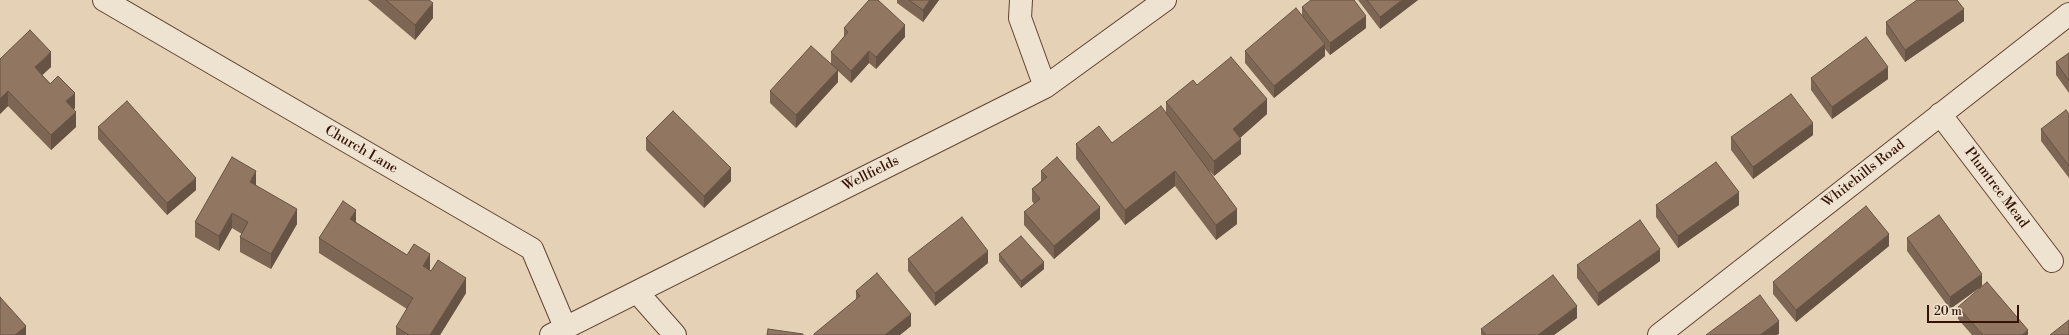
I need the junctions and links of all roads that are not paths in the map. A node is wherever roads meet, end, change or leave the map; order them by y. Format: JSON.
{"nodes":[{"id":1,"x":104,"y":0,"type":"edge"},
{"id":2,"x":1021,"y":0,"type":"edge"},
{"id":3,"x":1165,"y":0,"type":"edge"},
{"id":4,"x":2069,"y":14,"type":"edge"},
{"id":5,"x":1045,"y":87,"type":"junction"},
{"id":6,"x":1940,"y":114,"type":"junction"},
{"id":7,"x":2052,"y":261,"type":"dead end"},
{"id":8,"x":637,"y":292,"type":"junction"},
{"id":9,"x":558,"y":331,"type":"edge"},
{"id":10,"x":674,"y":335,"type":"edge"},
{"id":11,"x":1659,"y":335,"type":"edge"}],
"edges":[{"from":1,"to":9,"type":"street","name":"Church Lane"},
{"from":2,"to":5,"type":"street"},
{"from":3,"to":5,"type":"street","name":"Wellfields"},
{"from":4,"to":6,"type":"street","name":"Whitehills Road"},
{"from":5,"to":8,"type":"street","name":"Wellfields"},
{"from":6,"to":7,"type":"street","name":"Plumtree Mead"},
{"from":6,"to":11,"type":"street","name":"Whitehills Road"},
{"from":8,"to":9,"type":"street","name":"Wellfields"},
{"from":8,"to":10,"type":"street"}]}
